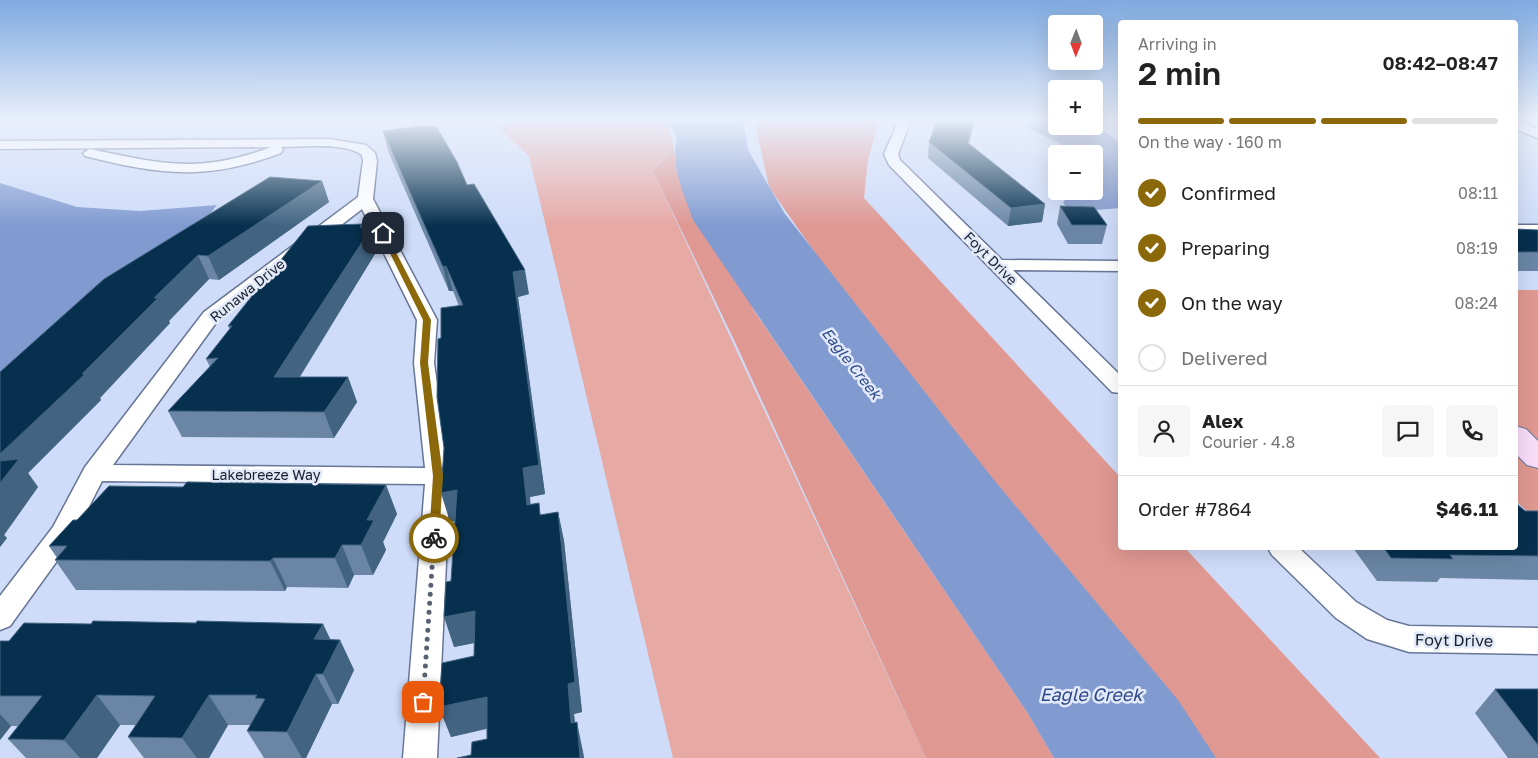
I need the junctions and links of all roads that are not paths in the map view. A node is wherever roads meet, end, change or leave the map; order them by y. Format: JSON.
{"nodes":[{"id":1,"x":98,"y":155,"type":"edge"},
{"id":2,"x":259,"y":155,"type":"edge"},
{"id":3,"x":369,"y":155,"type":"edge"},
{"id":4,"x":892,"y":155,"type":"edge"},
{"id":5,"x":365,"y":198,"type":"junction"},
{"id":6,"x":1518,"y":217,"type":"edge"},
{"id":7,"x":1538,"y":217,"type":"edge"},
{"id":8,"x":1518,"y":230,"type":"edge"},
{"id":9,"x":1538,"y":230,"type":"edge"},
{"id":10,"x":998,"y":266,"type":"junction"},
{"id":11,"x":1118,"y":266,"type":"edge"},
{"id":12,"x":1118,"y":385,"type":"edge"},
{"id":13,"x":1518,"y":439,"type":"edge"},
{"id":14,"x":1538,"y":458,"type":"edge"},
{"id":15,"x":94,"y":473,"type":"junction"},
{"id":16,"x":438,"y":476,"type":"junction"},
{"id":17,"x":1284,"y":550,"type":"edge"},
{"id":18,"x":0,"y":618,"type":"edge"},
{"id":19,"x":1538,"y":641,"type":"edge"},
{"id":20,"x":420,"y":758,"type":"edge"}],
"edges":[{"from":1,"to":2,"type":"street"},
{"from":3,"to":5,"type":"street"},
{"from":4,"to":10,"type":"street","name":"Foyt Drive"},
{"from":5,"to":15,"type":"street","name":"Runawa Drive"},
{"from":5,"to":16,"type":"street"},
{"from":6,"to":7,"type":"street"},
{"from":8,"to":9,"type":"street"},
{"from":10,"to":11,"type":"street"},
{"from":10,"to":12,"type":"street","name":"Foyt Drive"},
{"from":13,"to":14,"type":"street"},
{"from":15,"to":16,"type":"street","name":"Lakebreeze Way"},
{"from":15,"to":18,"type":"street","name":"Runawa Drive"},
{"from":16,"to":20,"type":"street"},
{"from":17,"to":19,"type":"street","name":"Foyt Drive"}]}
